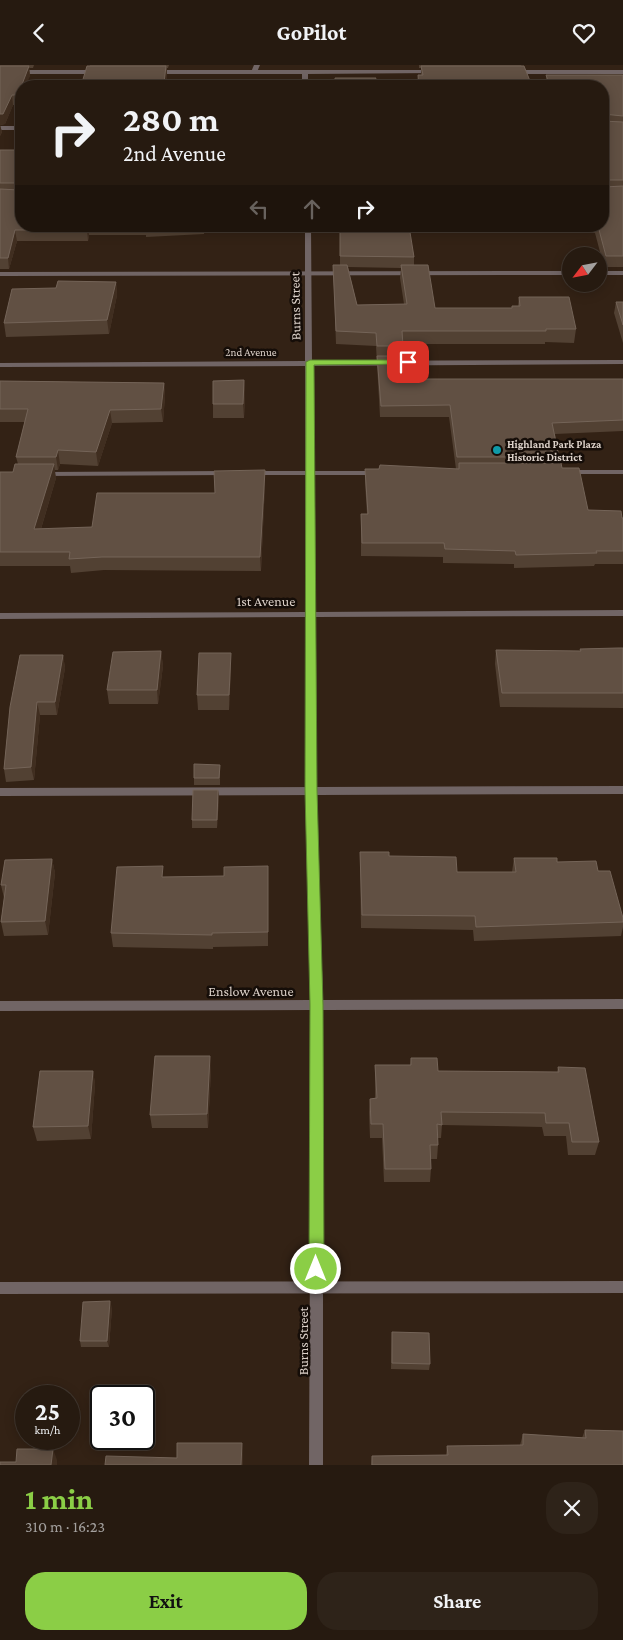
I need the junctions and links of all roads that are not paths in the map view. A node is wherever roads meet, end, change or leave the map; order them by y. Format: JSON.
{"nodes":[{"id":1,"x":257,"y":65,"type":"edge"},
{"id":2,"x":0,"y":72,"type":"edge"},
{"id":3,"x":107,"y":72,"type":"edge"},
{"id":4,"x":146,"y":72,"type":"edge"},
{"id":5,"x":254,"y":72,"type":"junction"},
{"id":6,"x":305,"y":72,"type":"junction"},
{"id":7,"x":444,"y":72,"type":"edge"},
{"id":8,"x":504,"y":72,"type":"edge"},
{"id":9,"x":623,"y":73,"type":"edge"},
{"id":10,"x":305,"y":80,"type":"edge"},
{"id":11,"x":0,"y":128,"type":"edge"},
{"id":12,"x":15,"y":128,"type":"edge"},
{"id":13,"x":308,"y":232,"type":"edge"},
{"id":14,"x":562,"y":273,"type":"edge"},
{"id":15,"x":608,"y":273,"type":"edge"},
{"id":16,"x":623,"y":273,"type":"edge"},
{"id":17,"x":0,"y":274,"type":"edge"},
{"id":18,"x":309,"y":274,"type":"junction"},
{"id":19,"x":623,"y":361,"type":"edge"},
{"id":20,"x":310,"y":362,"type":"junction"},
{"id":21,"x":0,"y":365,"type":"edge"},
{"id":22,"x":555,"y":472,"type":"edge"},
{"id":23,"x":623,"y":472,"type":"edge"},
{"id":24,"x":233,"y":473,"type":"edge"},
{"id":25,"x":243,"y":473,"type":"edge"},
{"id":26,"x":311,"y":473,"type":"junction"},
{"id":27,"x":389,"y":473,"type":"edge"},
{"id":28,"x":29,"y":474,"type":"edge"},
{"id":29,"x":623,"y":613,"type":"edge"},
{"id":30,"x":312,"y":615,"type":"junction"},
{"id":31,"x":0,"y":616,"type":"edge"},
{"id":32,"x":311,"y":790,"type":"junction"},
{"id":33,"x":623,"y":791,"type":"edge"},
{"id":34,"x":0,"y":792,"type":"edge"},
{"id":35,"x":623,"y":1004,"type":"edge"},
{"id":36,"x":317,"y":1005,"type":"junction"},
{"id":37,"x":0,"y":1007,"type":"edge"},
{"id":38,"x":623,"y":1287,"type":"edge"},
{"id":39,"x":0,"y":1288,"type":"edge"},
{"id":40,"x":316,"y":1288,"type":"junction"},
{"id":41,"x":316,"y":1465,"type":"edge"}],
"edges":[{"from":1,"to":5,"type":"street"},
{"from":2,"to":3,"type":"street"},
{"from":4,"to":5,"type":"street"},
{"from":5,"to":6,"type":"street"},
{"from":6,"to":7,"type":"street"},
{"from":6,"to":10,"type":"street"},
{"from":8,"to":9,"type":"street"},
{"from":11,"to":12,"type":"street"},
{"from":13,"to":18,"type":"street","name":"Burns Street"},
{"from":14,"to":18,"type":"street"},
{"from":15,"to":16,"type":"street"},
{"from":17,"to":18,"type":"street"},
{"from":18,"to":20,"type":"street","name":"Burns Street"},
{"from":19,"to":20,"type":"street","name":"2nd Avenue"},
{"from":20,"to":21,"type":"street","name":"2nd Avenue"},
{"from":20,"to":26,"type":"street","name":"Burns Street"},
{"from":22,"to":23,"type":"street"},
{"from":24,"to":28,"type":"street"},
{"from":25,"to":26,"type":"street"},
{"from":26,"to":27,"type":"street"},
{"from":26,"to":30,"type":"street","name":"Burns Street"},
{"from":29,"to":30,"type":"street","name":"1st Avenue"},
{"from":30,"to":31,"type":"street","name":"1st Avenue"},
{"from":30,"to":32,"type":"street","name":"Burns Street"},
{"from":32,"to":33,"type":"street"},
{"from":32,"to":34,"type":"street"},
{"from":32,"to":36,"type":"street","name":"Burns Street"},
{"from":35,"to":36,"type":"street","name":"Enslow Avenue"},
{"from":36,"to":37,"type":"street","name":"Enslow Avenue"},
{"from":36,"to":40,"type":"street","name":"Burns Street"},
{"from":38,"to":40,"type":"street"},
{"from":39,"to":40,"type":"street"},
{"from":40,"to":41,"type":"street","name":"Burns Street"}]}
